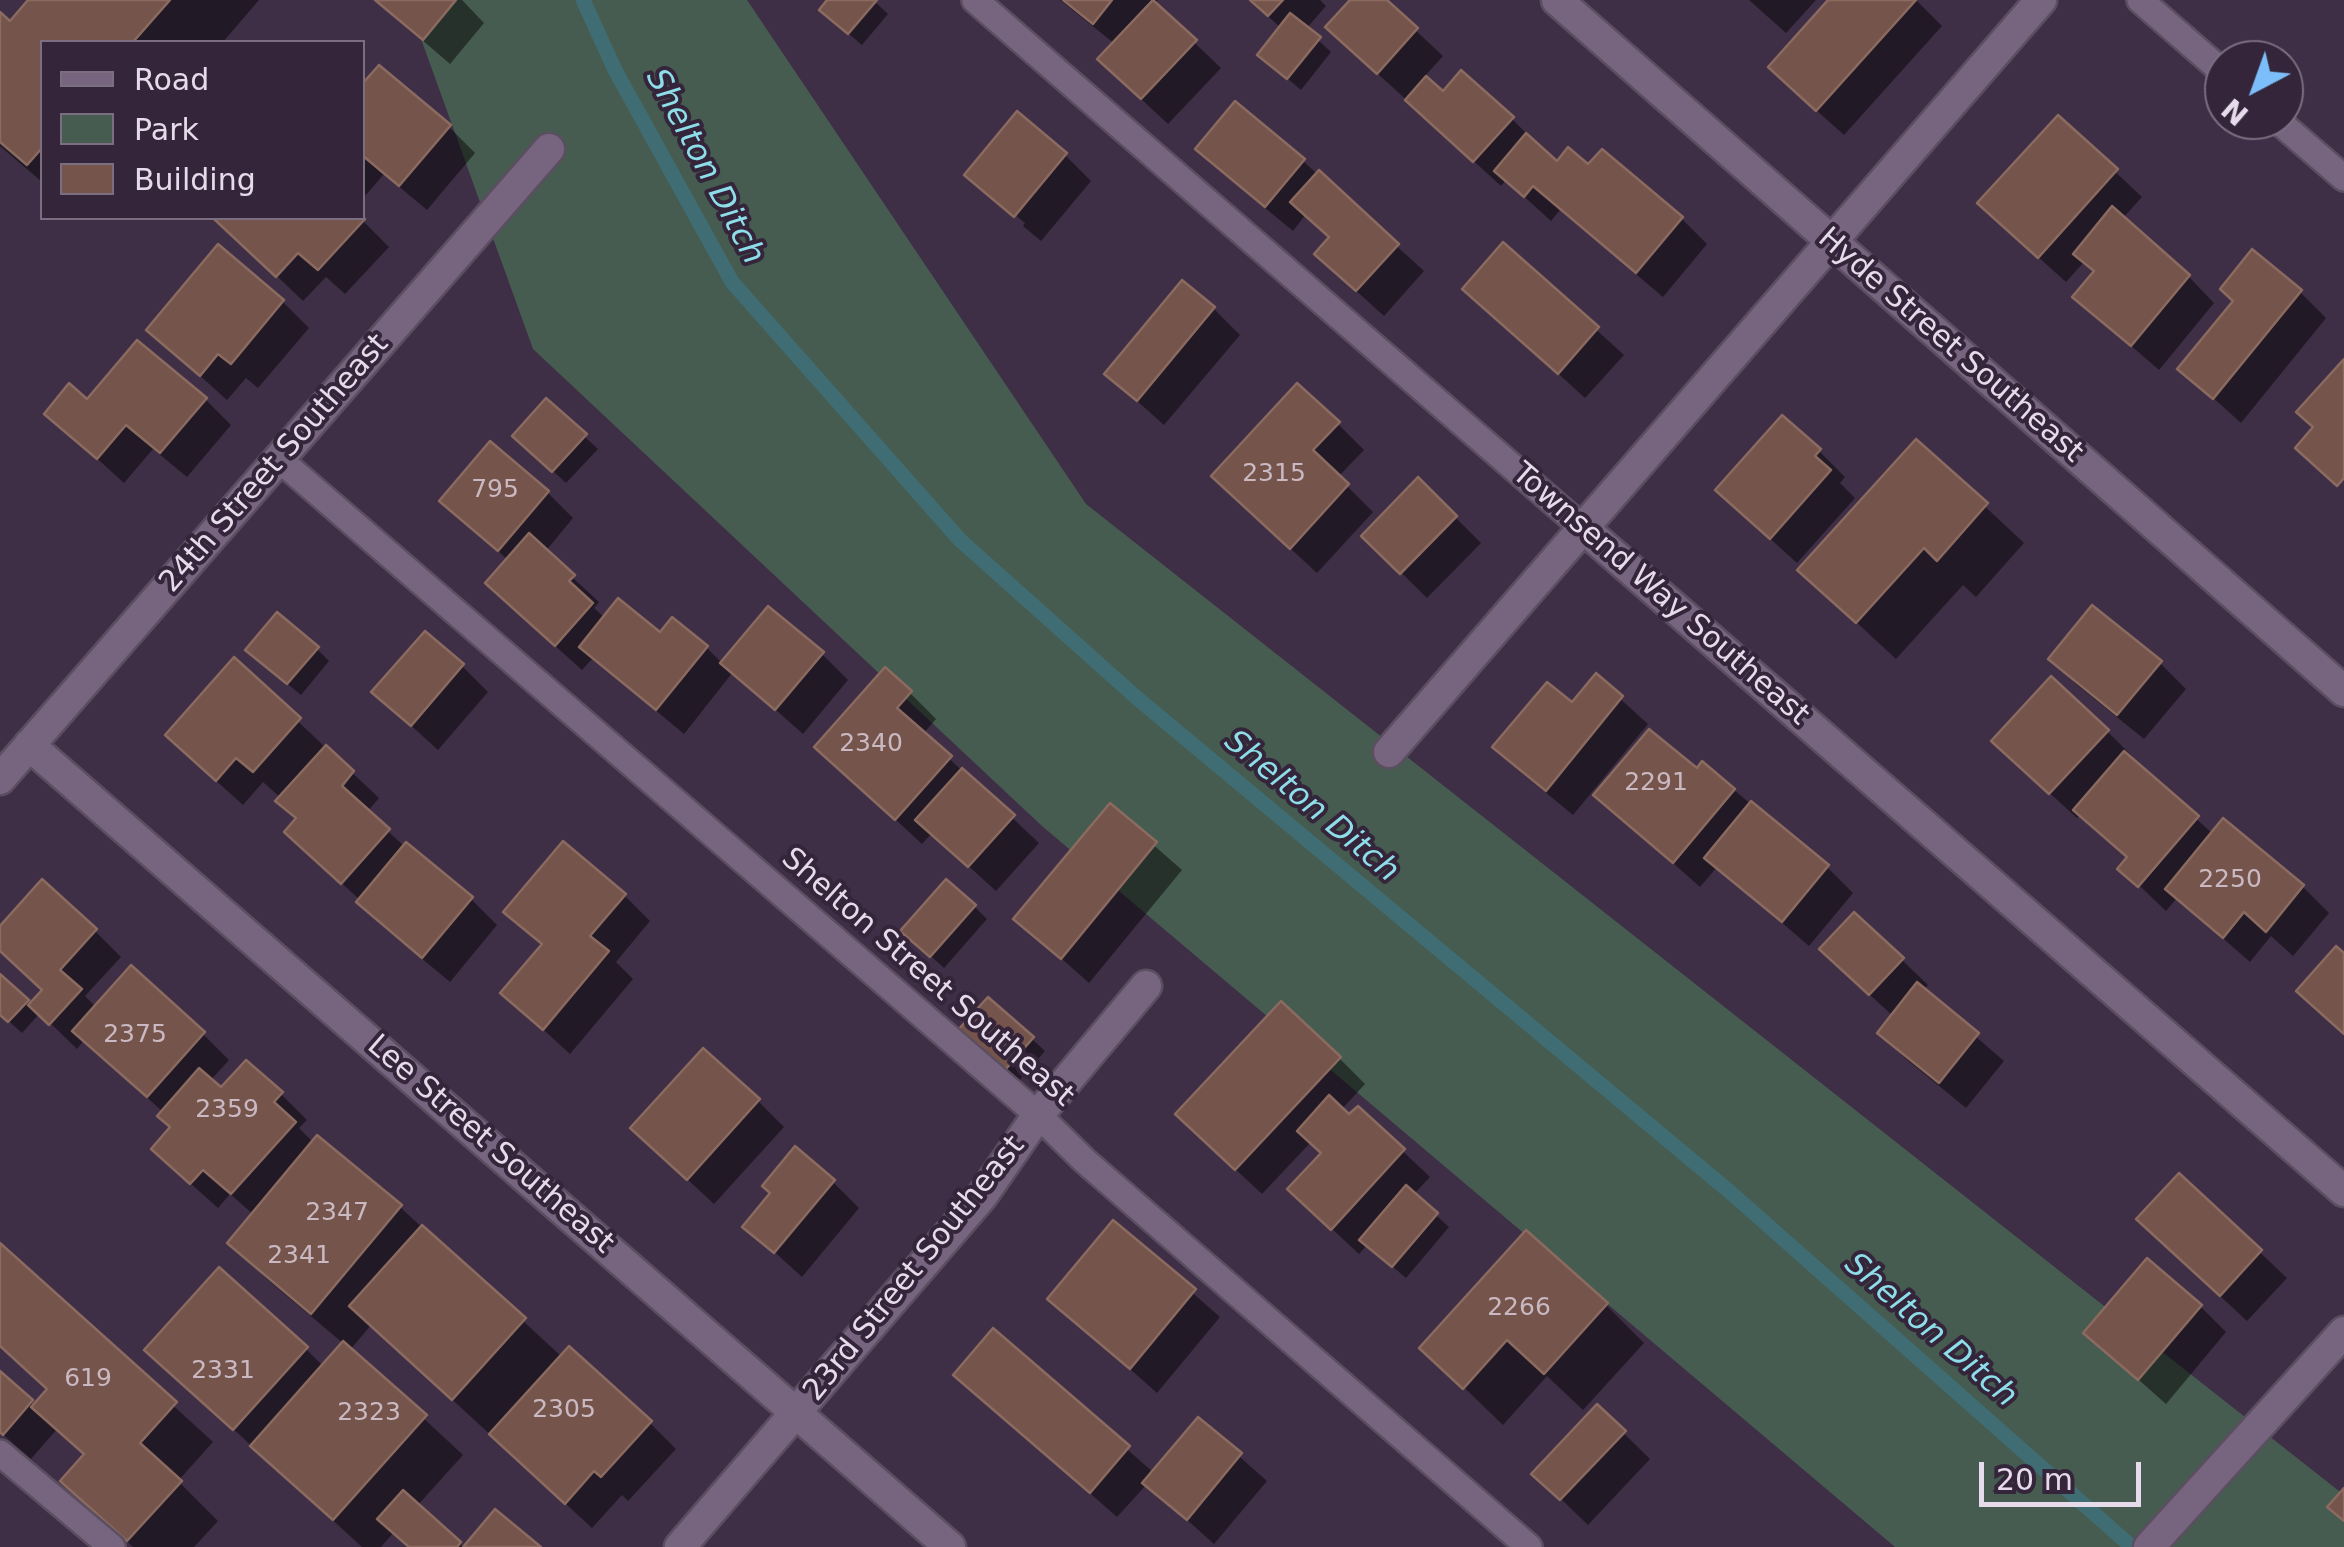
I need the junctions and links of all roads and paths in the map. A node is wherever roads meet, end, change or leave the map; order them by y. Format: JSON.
{"nodes":[{"id":1,"x":974,"y":0,"type":"edge"},
{"id":2,"x":1557,"y":0,"type":"edge"},
{"id":3,"x":2042,"y":0,"type":"edge"},
{"id":4,"x":2140,"y":0,"type":"edge"},
{"id":5,"x":2204,"y":56,"type":"edge"},
{"id":6,"x":2300,"y":140,"type":"edge"},
{"id":7,"x":548,"y":149,"type":"dead end"},
{"id":8,"x":2344,"y":178,"type":"edge"},
{"id":9,"x":1831,"y":241,"type":"junction"},
{"id":10,"x":280,"y":460,"type":"junction"},
{"id":11,"x":1583,"y":528,"type":"junction"},
{"id":12,"x":2344,"y":691,"type":"edge"},
{"id":13,"x":29,"y":745,"type":"junction"},
{"id":14,"x":1388,"y":752,"type":"dead end"},
{"id":15,"x":0,"y":778,"type":"edge"},
{"id":16,"x":1146,"y":986,"type":"dead end"},
{"id":17,"x":1038,"y":1116,"type":"junction"},
{"id":18,"x":2344,"y":1190,"type":"edge"},
{"id":19,"x":2344,"y":1332,"type":"edge"},
{"id":20,"x":798,"y":1413,"type":"junction"},
{"id":21,"x":0,"y":1454,"type":"edge"},
{"id":22,"x":112,"y":1547,"type":"edge"},
{"id":23,"x":680,"y":1547,"type":"edge"},
{"id":24,"x":950,"y":1547,"type":"edge"},
{"id":25,"x":1529,"y":1547,"type":"edge"},
{"id":26,"x":2149,"y":1547,"type":"edge"}],
"edges":[{"from":1,"to":11,"type":"lane","name":"Townsend Way Southeast"},
{"from":2,"to":9,"type":"street","name":"Hyde Street Southeast"},
{"from":3,"to":9,"type":"street"},
{"from":4,"to":5,"type":"lane"},
{"from":6,"to":8,"type":"lane"},
{"from":7,"to":10,"type":"street","name":"24th Street Southeast"},
{"from":9,"to":11,"type":"street"},
{"from":9,"to":12,"type":"street","name":"Hyde Street Southeast"},
{"from":10,"to":13,"type":"street","name":"24th Street Southeast"},
{"from":10,"to":17,"type":"lane","name":"Shelton Street Southeast"},
{"from":11,"to":14,"type":"street"},
{"from":11,"to":18,"type":"street","name":"Townsend Way Southeast"},
{"from":13,"to":15,"type":"street","name":"24th Street Southeast"},
{"from":13,"to":20,"type":"street","name":"Lee Street Southeast"},
{"from":16,"to":17,"type":"street","name":"23rd Street Southeast"},
{"from":17,"to":20,"type":"street","name":"23rd Street Southeast"},
{"from":17,"to":25,"type":"lane","name":"Shelton Street Southeast"},
{"from":19,"to":26,"type":"street"},
{"from":20,"to":23,"type":"street","name":"23rd Street Southeast"},
{"from":20,"to":24,"type":"street","name":"Lee Street Southeast"},
{"from":21,"to":22,"type":"lane"}]}
